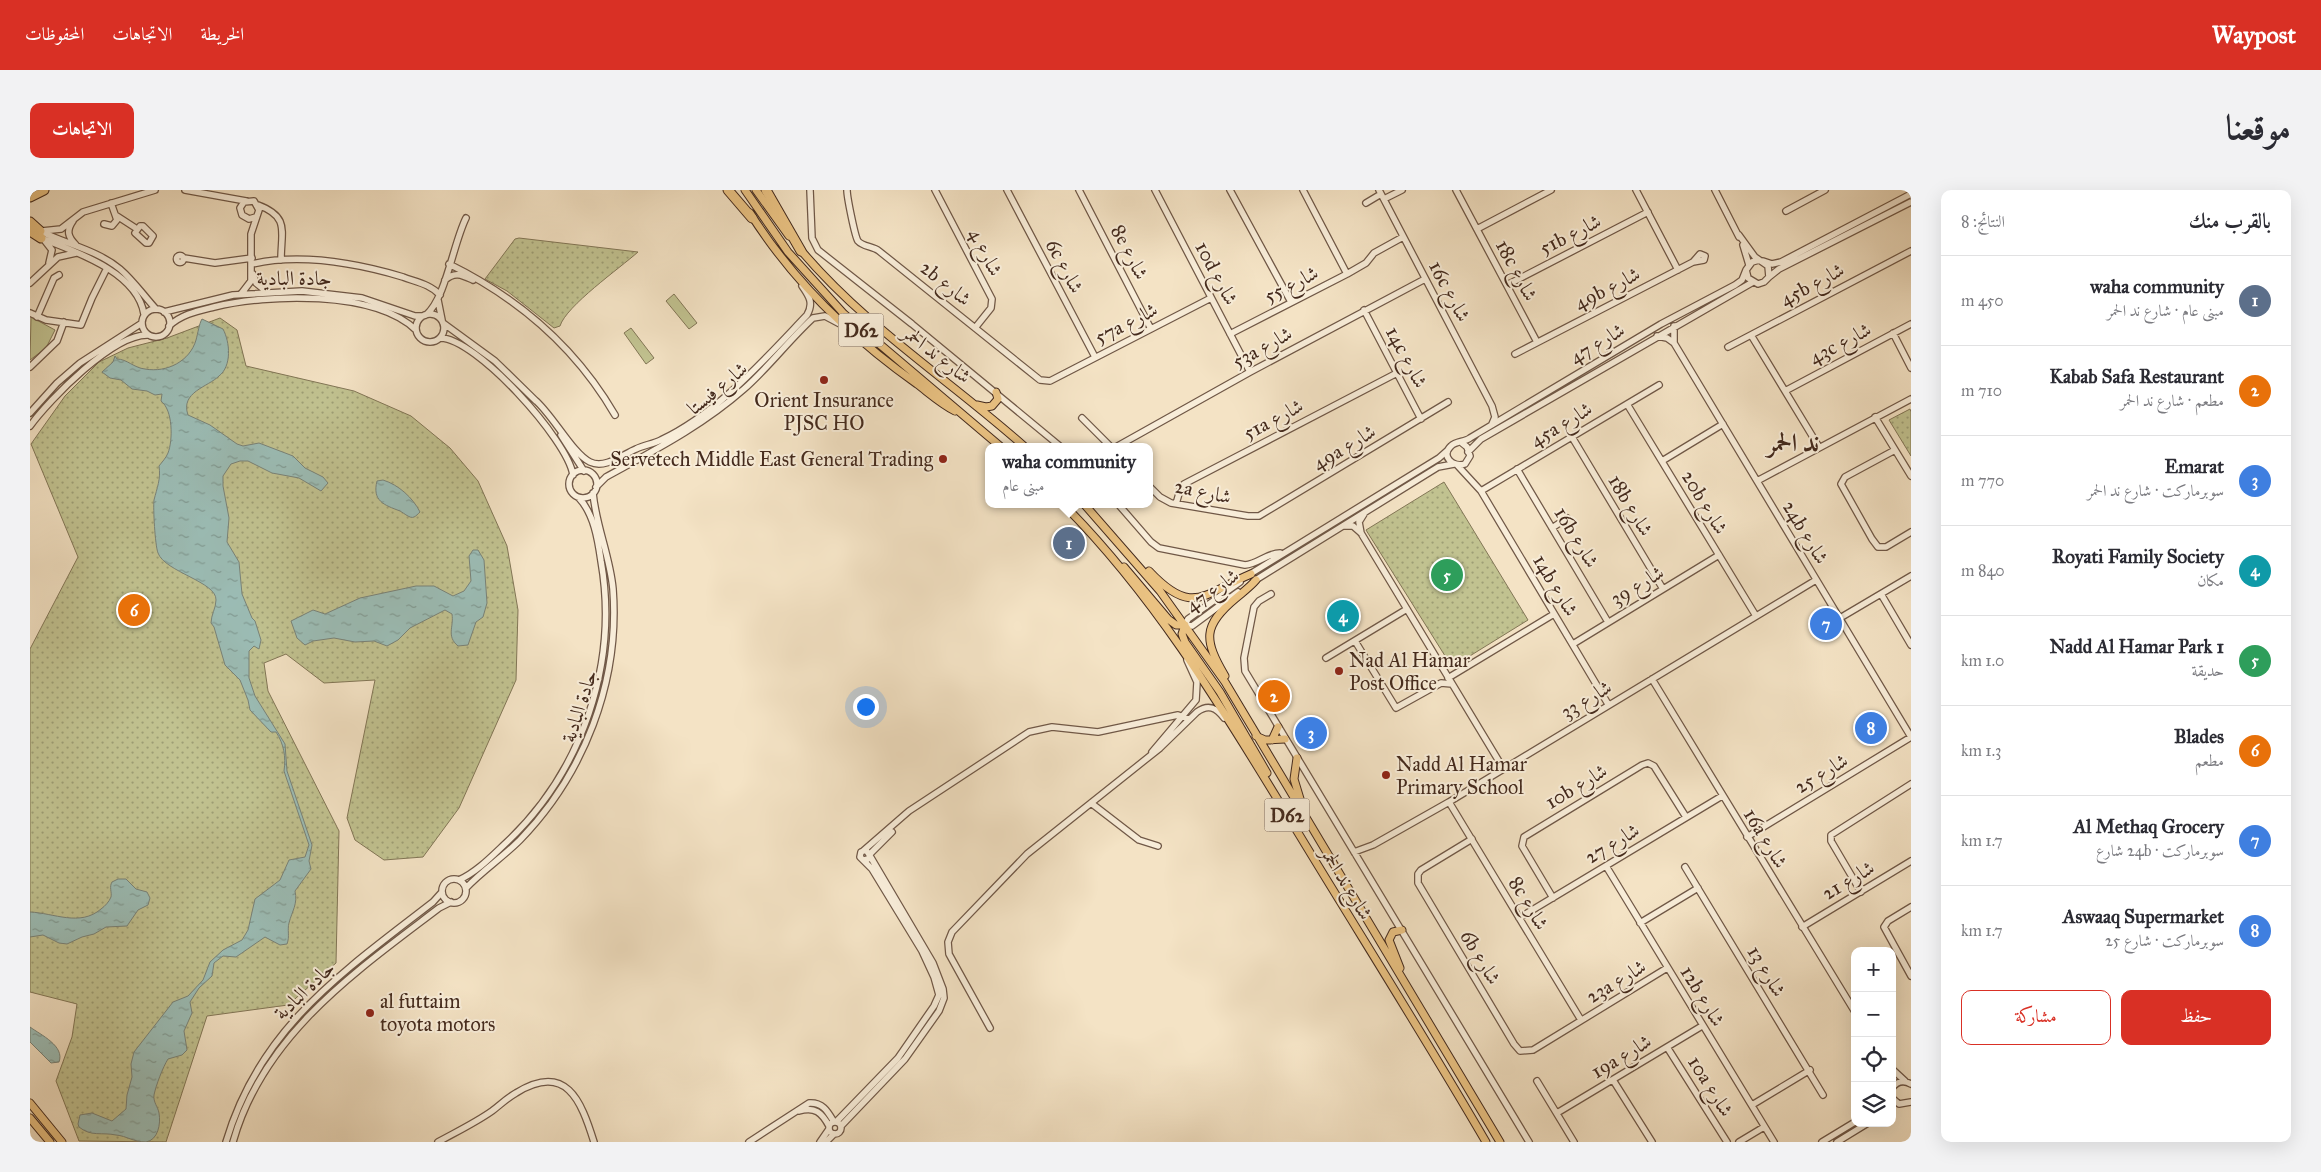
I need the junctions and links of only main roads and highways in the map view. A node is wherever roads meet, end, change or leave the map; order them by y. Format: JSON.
{"nodes":[{"id":1,"x":44,"y":190,"type":"edge"},
{"id":2,"x":728,"y":190,"type":"edge"},
{"id":3,"x":734,"y":190,"type":"edge"},
{"id":4,"x":745,"y":190,"type":"edge"},
{"id":5,"x":756,"y":190,"type":"edge"},
{"id":6,"x":766,"y":190,"type":"edge"},
{"id":7,"x":30,"y":198,"type":"edge"},
{"id":8,"x":752,"y":218,"type":"junction"},
{"id":9,"x":30,"y":222,"type":"edge"},
{"id":10,"x":30,"y":231,"type":"edge"},
{"id":11,"x":801,"y":251,"type":"junction"},
{"id":12,"x":996,"y":392,"type":"road end"},
{"id":13,"x":973,"y":404,"type":"junction"},
{"id":14,"x":964,"y":414,"type":"junction"},
{"id":15,"x":997,"y":443,"type":"edge"},
{"id":16,"x":1020,"y":443,"type":"edge"},
{"id":17,"x":1067,"y":508,"type":"edge"},
{"id":18,"x":1088,"y":508,"type":"edge"},
{"id":19,"x":1083,"y":526,"type":"junction"},
{"id":20,"x":1128,"y":552,"type":"junction"},
{"id":21,"x":1185,"y":625,"type":"junction"},
{"id":22,"x":1241,"y":709,"type":"junction"},
{"id":23,"x":1278,"y":727,"type":"road end"},
{"id":24,"x":1255,"y":736,"type":"junction"},
{"id":25,"x":1285,"y":739,"type":"road end"},
{"id":26,"x":1272,"y":740,"type":"junction"},
{"id":27,"x":1297,"y":758,"type":"road end"},
{"id":28,"x":1305,"y":814,"type":"junction"},
{"id":29,"x":1299,"y":835,"type":"junction"},
{"id":30,"x":1402,"y":930,"type":"road end"},
{"id":31,"x":1403,"y":978,"type":"junction"},
{"id":32,"x":30,"y":1103,"type":"edge"},
{"id":33,"x":30,"y":1118,"type":"edge"},
{"id":34,"x":50,"y":1142,"type":"edge"},
{"id":35,"x":62,"y":1142,"type":"edge"},
{"id":36,"x":1486,"y":1142,"type":"edge"},
{"id":37,"x":1500,"y":1142,"type":"edge"}],
"edges":[{"from":1,"to":7,"type":"highway"},
{"from":2,"to":8,"type":"highway"},
{"from":3,"to":8,"type":"main road"},
{"from":4,"to":14,"type":"main road","name":"شارع ند الحمر","number":"D62"},
{"from":5,"to":11,"type":"main road","name":"شارع ند الحمر","number":"D62"},
{"from":6,"to":11,"type":"highway"},
{"from":8,"to":14,"type":"main road"},
{"from":9,"to":10,"type":"highway"},
{"from":11,"to":13,"type":"main road","name":"شارع ند الحمر","number":"D62"},
{"from":12,"to":13,"type":"main road"},
{"from":13,"to":16,"type":"main road","name":"شارع ند الحمر","number":"D62"},
{"from":14,"to":15,"type":"main road","name":"شارع ند الحمر","number":"D62"},
{"from":17,"to":19,"type":"main road","name":"شارع ند الحمر","number":"D62"},
{"from":18,"to":20,"type":"main road","name":"شارع ند الحمر","number":"D62"},
{"from":19,"to":21,"type":"main road"},
{"from":19,"to":29,"type":"main road","name":"شارع ند الحمر","number":"D62"},
{"from":20,"to":21,"type":"main road","name":"شارع ند الحمر","number":"D62"},
{"from":20,"to":22,"type":"main road"},
{"from":21,"to":22,"type":"main road","name":"شارع ند الحمر","number":"D62"},
{"from":21,"to":29,"type":"main road"},
{"from":22,"to":24,"type":"main road","name":"شارع ند الحمر","number":"D62"},
{"from":23,"to":26,"type":"main road"},
{"from":24,"to":26,"type":"main road"},
{"from":24,"to":28,"type":"main road","name":"شارع ند الحمر","number":"D62"},
{"from":25,"to":26,"type":"main road"},
{"from":27,"to":28,"type":"main road"},
{"from":28,"to":31,"type":"main road","name":"شارع ند الحمر","number":"D62"},
{"from":29,"to":36,"type":"main road","name":"شارع ند الحمر","number":"D62"},
{"from":30,"to":31,"type":"main road"},
{"from":31,"to":37,"type":"main road","name":"شارع ند الحمر","number":"D62"},
{"from":32,"to":35,"type":"main road"},
{"from":33,"to":34,"type":"main road"}]}
